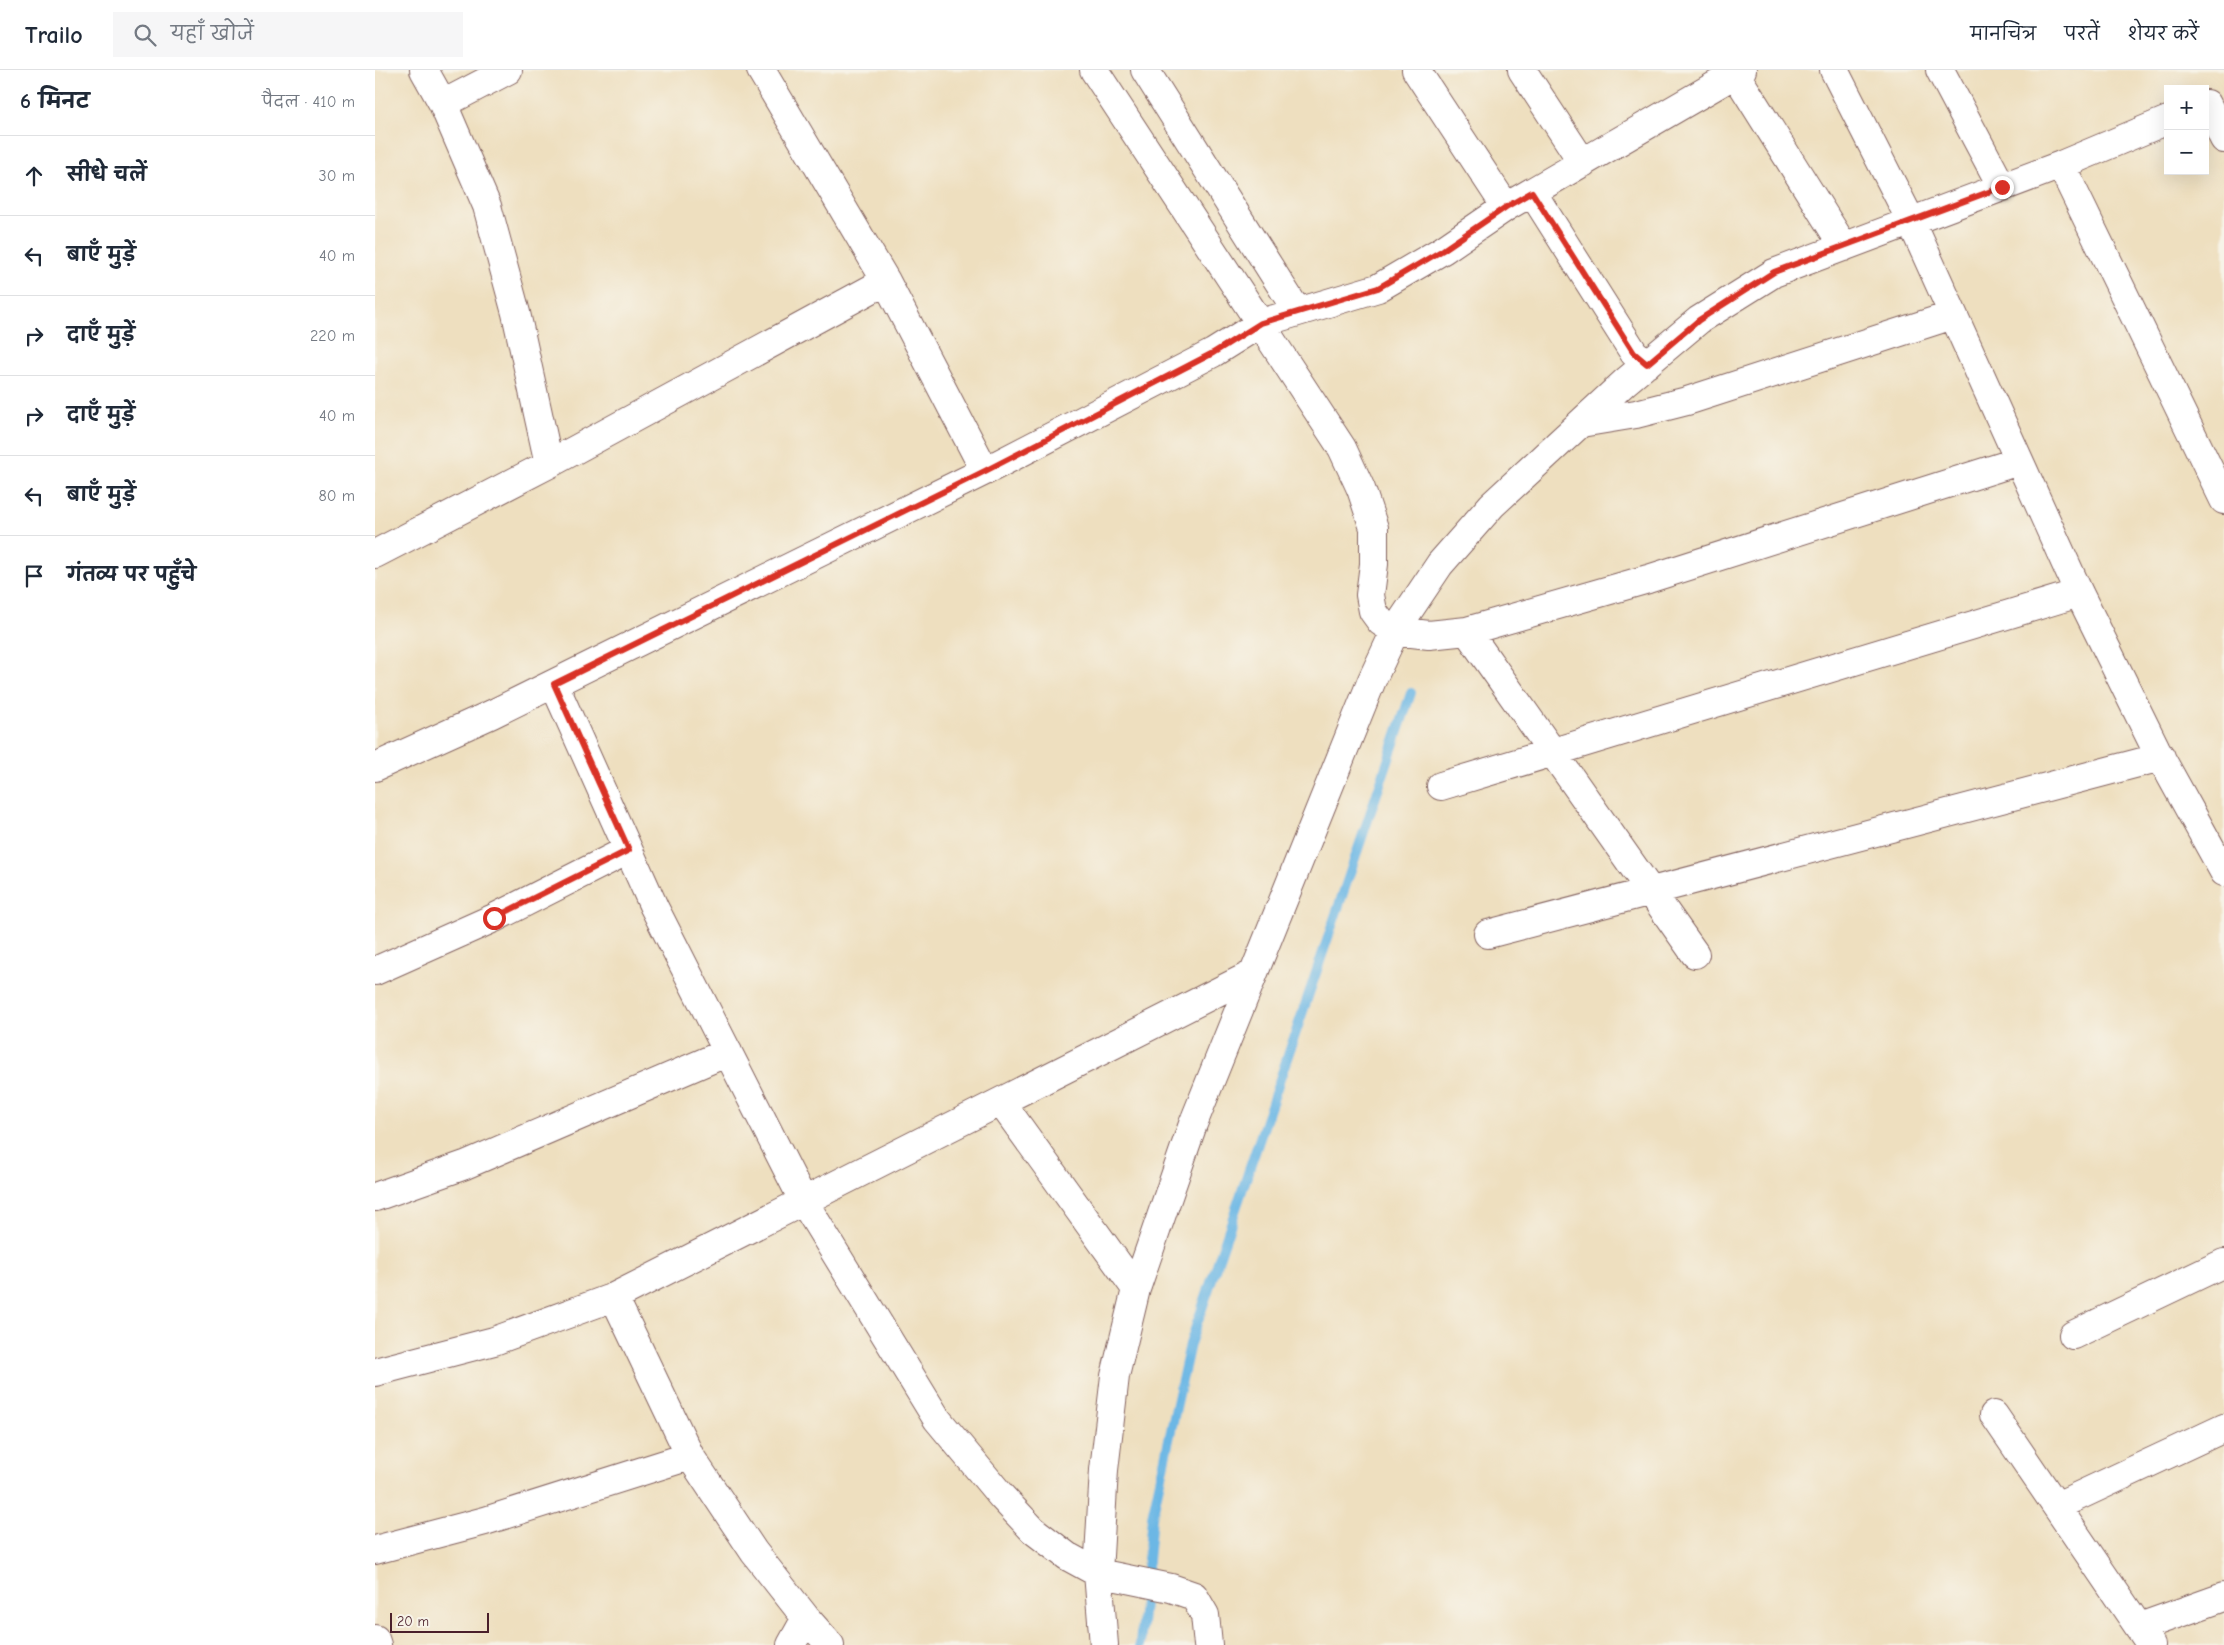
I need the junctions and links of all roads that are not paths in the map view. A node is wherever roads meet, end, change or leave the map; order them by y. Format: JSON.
{"nodes":[{"id":1,"x":424,"y":70,"type":"edge"},
{"id":2,"x":508,"y":70,"type":"edge"},
{"id":3,"x":761,"y":70,"type":"edge"},
{"id":4,"x":1094,"y":70,"type":"edge"},
{"id":5,"x":1145,"y":70,"type":"edge"},
{"id":6,"x":1416,"y":70,"type":"edge"},
{"id":7,"x":1522,"y":70,"type":"edge"},
{"id":8,"x":1834,"y":70,"type":"edge"},
{"id":9,"x":1940,"y":70,"type":"edge"},
{"id":10,"x":1737,"y":71,"type":"edge"},
{"id":11,"x":2212,"y":101,"type":"edge"},
{"id":12,"x":443,"y":104,"type":"junction"},
{"id":13,"x":2164,"y":122,"type":"edge"},
{"id":14,"x":2224,"y":139,"type":"edge"},
{"id":15,"x":1583,"y":163,"type":"junction"},
{"id":16,"x":2061,"y":164,"type":"junction"},
{"id":17,"x":2002,"y":187,"type":"junction"},
{"id":18,"x":1532,"y":192,"type":"junction"},
{"id":19,"x":1506,"y":207,"type":"junction"},
{"id":20,"x":1911,"y":221,"type":"junction"},
{"id":21,"x":1844,"y":247,"type":"junction"},
{"id":22,"x":886,"y":281,"type":"junction"},
{"id":23,"x":1297,"y":311,"type":"junction"},
{"id":24,"x":1953,"y":315,"type":"junction"},
{"id":25,"x":1261,"y":323,"type":"junction"},
{"id":26,"x":1647,"y":364,"type":"junction"},
{"id":27,"x":1581,"y":423,"type":"junction"},
{"id":28,"x":2019,"y":461,"type":"junction"},
{"id":29,"x":549,"y":464,"type":"junction"},
{"id":30,"x":985,"y":471,"type":"junction"},
{"id":31,"x":2224,"y":500,"type":"edge"},
{"id":32,"x":377,"y":546,"type":"edge"},
{"id":33,"x":2079,"y":593,"type":"junction"},
{"id":34,"x":1395,"y":631,"type":"junction"},
{"id":35,"x":1467,"y":631,"type":"junction"},
{"id":36,"x":554,"y":684,"type":"junction"},
{"id":37,"x":1553,"y":752,"type":"junction"},
{"id":38,"x":2161,"y":758,"type":"junction"},
{"id":39,"x":375,"y":768,"type":"edge"},
{"id":40,"x":1441,"y":786,"type":"dead end"},
{"id":41,"x":629,"y":850,"type":"junction"},
{"id":42,"x":2224,"y":872,"type":"edge"},
{"id":43,"x":1651,"y":892,"type":"junction"},
{"id":44,"x":1488,"y":934,"type":"dead end"},
{"id":45,"x":1695,"y":954,"type":"dead end"},
{"id":46,"x":375,"y":971,"type":"edge"},
{"id":47,"x":1253,"y":974,"type":"junction"},
{"id":48,"x":728,"y":1052,"type":"junction"},
{"id":49,"x":1001,"y":1102,"type":"junction"},
{"id":50,"x":375,"y":1196,"type":"edge"},
{"id":51,"x":804,"y":1202,"type":"junction"},
{"id":52,"x":2224,"y":1262,"type":"edge"},
{"id":53,"x":1136,"y":1289,"type":"junction"},
{"id":54,"x":614,"y":1296,"type":"junction"},
{"id":55,"x":2073,"y":1335,"type":"dead end"},
{"id":56,"x":375,"y":1372,"type":"edge"},
{"id":57,"x":1994,"y":1415,"type":"dead end"},
{"id":58,"x":2224,"y":1428,"type":"edge"},
{"id":59,"x":690,"y":1456,"type":"junction"},
{"id":60,"x":2057,"y":1506,"type":"junction"},
{"id":61,"x":375,"y":1550,"type":"edge"},
{"id":62,"x":1106,"y":1574,"type":"junction"},
{"id":63,"x":2224,"y":1597,"type":"edge"},
{"id":64,"x":806,"y":1618,"type":"junction"},
{"id":65,"x":2145,"y":1636,"type":"edge"},
{"id":66,"x":375,"y":1639,"type":"edge"},
{"id":67,"x":377,"y":1645,"type":"edge"},
{"id":68,"x":791,"y":1645,"type":"edge"},
{"id":69,"x":830,"y":1645,"type":"edge"},
{"id":70,"x":1104,"y":1645,"type":"edge"},
{"id":71,"x":1208,"y":1645,"type":"edge"}],
"edges":[{"from":1,"to":12,"type":"street"},
{"from":2,"to":12,"type":"street"},
{"from":3,"to":22,"type":"street"},
{"from":4,"to":25,"type":"street"},
{"from":5,"to":23,"type":"street"},
{"from":6,"to":19,"type":"street"},
{"from":7,"to":15,"type":"street"},
{"from":8,"to":20,"type":"street"},
{"from":9,"to":17,"type":"street"},
{"from":10,"to":15,"type":"street"},
{"from":10,"to":21,"type":"street"},
{"from":11,"to":14,"type":"street"},
{"from":12,"to":29,"type":"street"},
{"from":13,"to":16,"type":"street"},
{"from":15,"to":18,"type":"street"},
{"from":16,"to":17,"type":"street"},
{"from":16,"to":31,"type":"street"},
{"from":17,"to":20,"type":"street"},
{"from":18,"to":19,"type":"street"},
{"from":18,"to":26,"type":"street"},
{"from":19,"to":23,"type":"street"},
{"from":20,"to":21,"type":"street"},
{"from":20,"to":24,"type":"street"},
{"from":21,"to":26,"type":"street"},
{"from":22,"to":29,"type":"street"},
{"from":22,"to":30,"type":"street"},
{"from":23,"to":25,"type":"street"},
{"from":24,"to":27,"type":"street"},
{"from":24,"to":28,"type":"street"},
{"from":25,"to":30,"type":"street"},
{"from":25,"to":34,"type":"street"},
{"from":26,"to":27,"type":"street"},
{"from":27,"to":34,"type":"street"},
{"from":28,"to":33,"type":"street"},
{"from":28,"to":35,"type":"street"},
{"from":29,"to":32,"type":"street"},
{"from":30,"to":36,"type":"street"},
{"from":33,"to":37,"type":"street"},
{"from":33,"to":38,"type":"street"},
{"from":34,"to":35,"type":"street"},
{"from":34,"to":47,"type":"street"},
{"from":35,"to":37,"type":"street"},
{"from":36,"to":39,"type":"street"},
{"from":36,"to":41,"type":"street"},
{"from":37,"to":40,"type":"street"},
{"from":37,"to":43,"type":"street"},
{"from":38,"to":42,"type":"street"},
{"from":38,"to":43,"type":"street"},
{"from":41,"to":46,"type":"street"},
{"from":41,"to":48,"type":"street"},
{"from":43,"to":44,"type":"street"},
{"from":43,"to":45,"type":"street"},
{"from":47,"to":49,"type":"street"},
{"from":47,"to":53,"type":"street"},
{"from":48,"to":50,"type":"street"},
{"from":48,"to":51,"type":"street"},
{"from":49,"to":51,"type":"street"},
{"from":49,"to":53,"type":"street"},
{"from":51,"to":54,"type":"street"},
{"from":51,"to":62,"type":"street"},
{"from":52,"to":55,"type":"street"},
{"from":53,"to":62,"type":"street"},
{"from":54,"to":56,"type":"street"},
{"from":54,"to":59,"type":"street"},
{"from":57,"to":60,"type":"street"},
{"from":58,"to":60,"type":"street"},
{"from":59,"to":61,"type":"street"},
{"from":59,"to":64,"type":"street"},
{"from":60,"to":65,"type":"street"},
{"from":62,"to":70,"type":"street"},
{"from":62,"to":71,"type":"street"},
{"from":63,"to":65,"type":"street"},
{"from":64,"to":68,"type":"street"},
{"from":64,"to":69,"type":"street"},
{"from":66,"to":67,"type":"street"}]}
